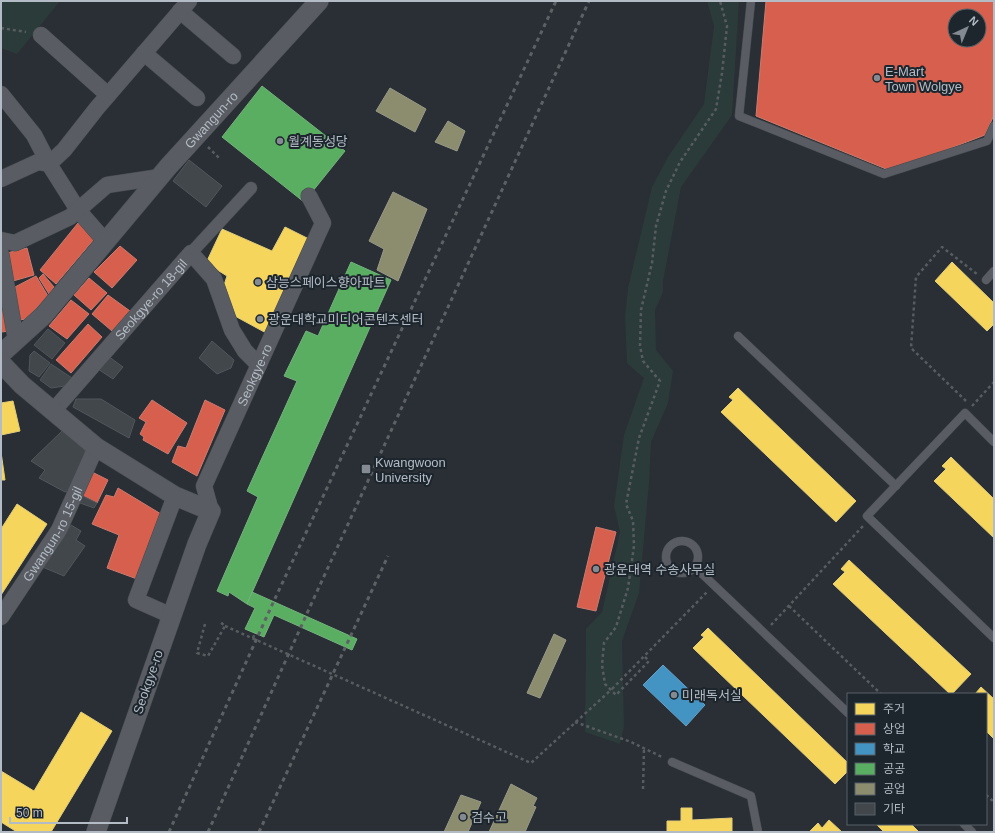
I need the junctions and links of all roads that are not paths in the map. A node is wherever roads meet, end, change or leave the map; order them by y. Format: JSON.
{"nodes":[{"id":1,"x":319,"y":1,"type":"edge"},
{"id":2,"x":751,"y":1,"type":"edge"},
{"id":3,"x":185,"y":6,"type":"edge"},
{"id":4,"x":42,"y":35,"type":"road end"},
{"id":5,"x":144,"y":53,"type":"junction"},
{"id":6,"x":234,"y":56,"type":"dead end"},
{"id":7,"x":1,"y":94,"type":"edge"},
{"id":8,"x":108,"y":95,"type":"junction"},
{"id":9,"x":197,"y":98,"type":"dead end"},
{"id":10,"x":994,"y":126,"type":"edge"},
{"id":11,"x":49,"y":164,"type":"junction"},
{"id":12,"x":160,"y":177,"type":"junction"},
{"id":13,"x":1,"y":179,"type":"edge"},
{"id":14,"x":251,"y":188,"type":"dead end"},
{"id":15,"x":309,"y":196,"type":"dead end"},
{"id":16,"x":78,"y":210,"type":"junction"},
{"id":17,"x":1,"y":240,"type":"edge"},
{"id":18,"x":105,"y":241,"type":"junction"},
{"id":19,"x":191,"y":253,"type":"junction"},
{"id":20,"x":1,"y":254,"type":"edge"},
{"id":21,"x":994,"y":271,"type":"edge"},
{"id":22,"x":986,"y":280,"type":"road end"},
{"id":23,"x":738,"y":336,"type":"dead end"},
{"id":24,"x":16,"y":340,"type":"junction"},
{"id":25,"x":1,"y":354,"type":"edge"},
{"id":26,"x":1,"y":363,"type":"edge"},
{"id":27,"x":258,"y":365,"type":"junction"},
{"id":28,"x":54,"y":410,"type":"junction"},
{"id":29,"x":994,"y":442,"type":"edge"},
{"id":30,"x":96,"y":447,"type":"junction"},
{"id":31,"x":896,"y":486,"type":"junction"},
{"id":32,"x":175,"y":496,"type":"junction"},
{"id":33,"x":211,"y":511,"type":"junction"},
{"id":34,"x":695,"y":567,"type":"dead end"},
{"id":35,"x":172,"y":616,"type":"junction"},
{"id":36,"x":1,"y":617,"type":"edge"},
{"id":37,"x":994,"y":638,"type":"edge"},
{"id":38,"x":847,"y":712,"type":"edge"},
{"id":39,"x":672,"y":762,"type":"road end"},
{"id":40,"x":96,"y":832,"type":"edge"},
{"id":41,"x":758,"y":832,"type":"edge"}],
"edges":[{"from":1,"to":12,"type":"street","name":"Gwangun-ro"},
{"from":2,"to":10,"type":"lane"},
{"from":3,"to":5,"type":"street"},
{"from":3,"to":6,"type":"street"},
{"from":4,"to":8,"type":"street"},
{"from":5,"to":8,"type":"street"},
{"from":5,"to":9,"type":"street"},
{"from":7,"to":11,"type":"street"},
{"from":8,"to":11,"type":"street"},
{"from":11,"to":13,"type":"street"},
{"from":11,"to":16,"type":"street"},
{"from":12,"to":16,"type":"street"},
{"from":12,"to":18,"type":"street","name":"Gwangun-ro"},
{"from":14,"to":19,"type":"street"},
{"from":15,"to":27,"type":"street","name":"Seokgye-ro"},
{"from":16,"to":17,"type":"street"},
{"from":16,"to":18,"type":"street"},
{"from":18,"to":24,"type":"street","name":"Gwangun-ro"},
{"from":19,"to":27,"type":"street","name":"Seokgye-ro 18-gil"},
{"from":19,"to":28,"type":"street","name":"Seokgye-ro 18-gil"},
{"from":20,"to":24,"type":"street"},
{"from":21,"to":22,"type":"lane"},
{"from":23,"to":31,"type":"lane"},
{"from":24,"to":25,"type":"street","name":"Gwangun-ro"},
{"from":26,"to":28,"type":"street"},
{"from":27,"to":33,"type":"street","name":"Seokgye-ro"},
{"from":28,"to":30,"type":"street"},
{"from":29,"to":31,"type":"lane"},
{"from":30,"to":32,"type":"street"},
{"from":30,"to":36,"type":"street","name":"Gwangun-ro 15-gil"},
{"from":31,"to":37,"type":"lane"},
{"from":32,"to":33,"type":"street"},
{"from":32,"to":35,"type":"street"},
{"from":33,"to":35,"type":"street","name":"Seokgye-ro"},
{"from":34,"to":38,"type":"lane"},
{"from":35,"to":40,"type":"street","name":"Seokgye-ro"},
{"from":39,"to":41,"type":"lane"}]}
